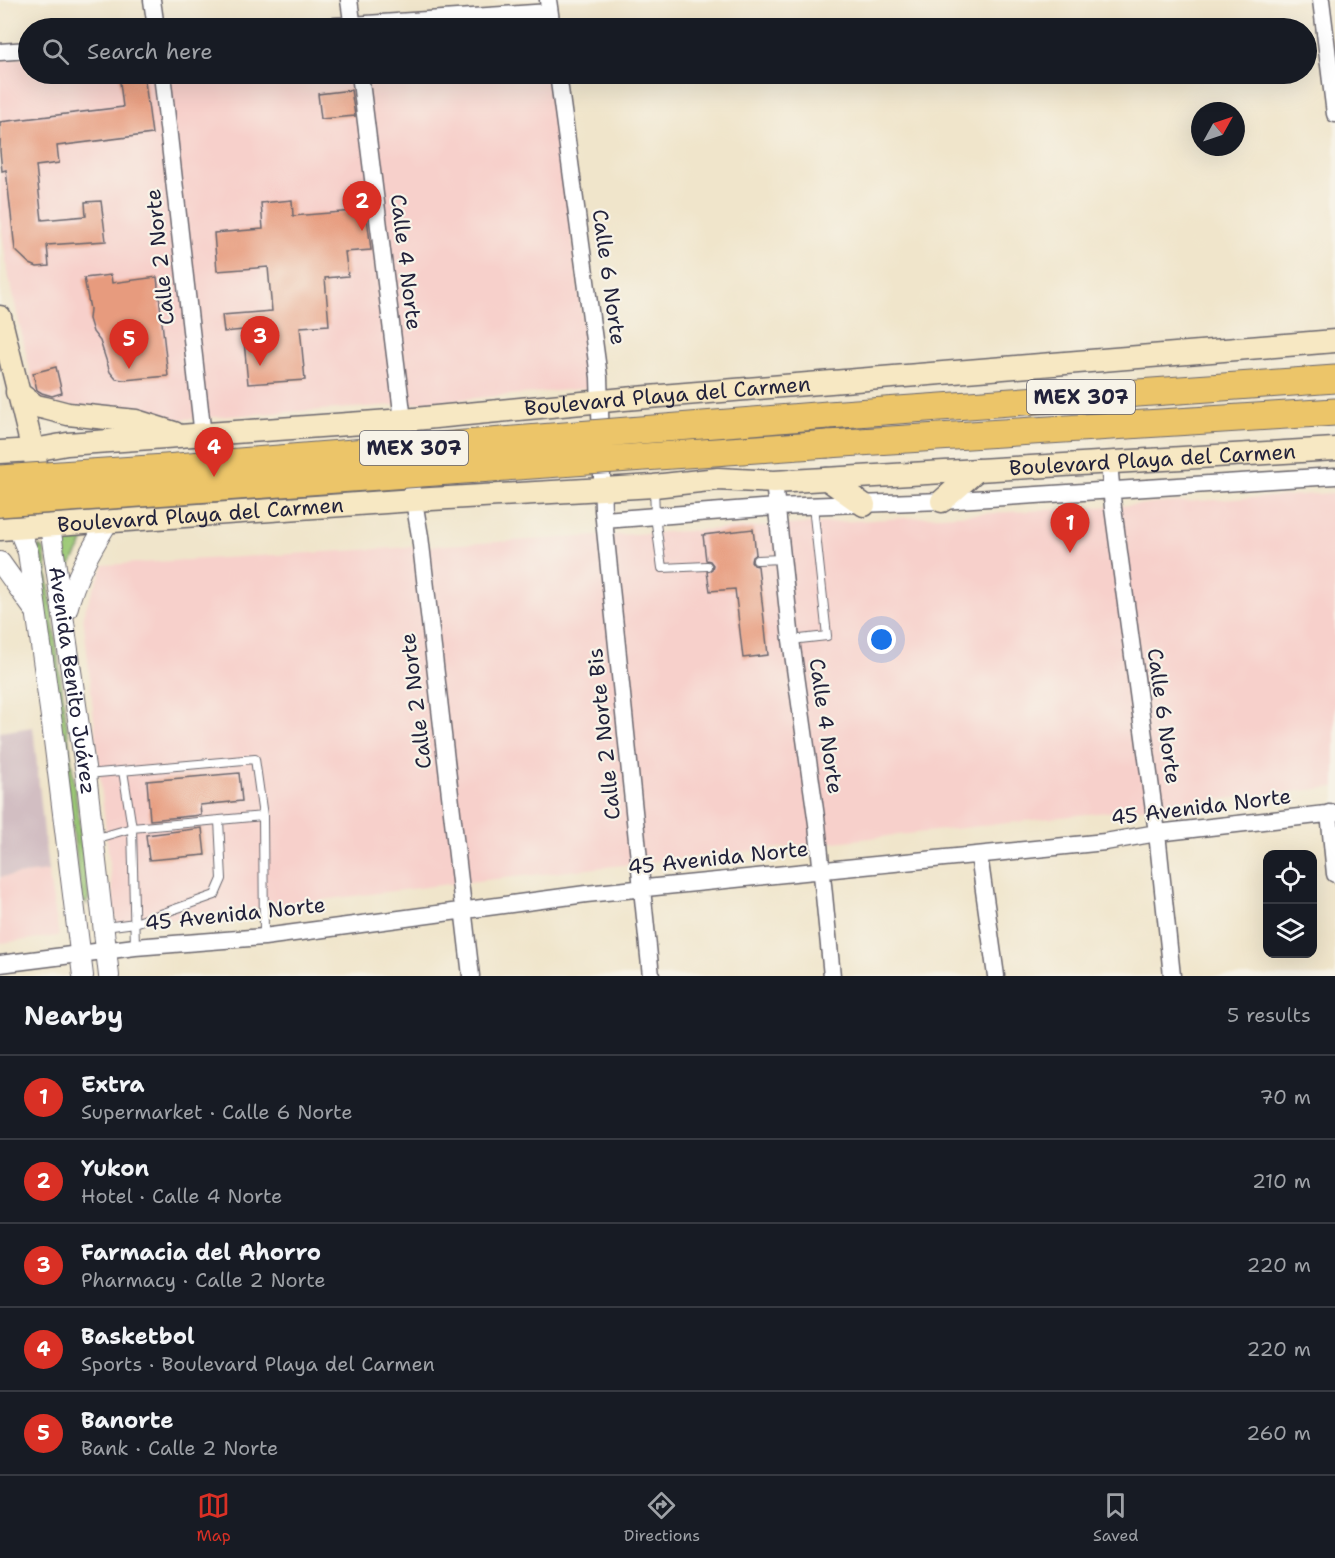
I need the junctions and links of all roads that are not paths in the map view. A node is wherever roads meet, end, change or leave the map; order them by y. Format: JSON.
{"nodes":[{"id":1,"x":152,"y":0,"type":"edge"},
{"id":2,"x":349,"y":0,"type":"edge"},
{"id":3,"x":1321,"y":0,"type":"edge"},
{"id":4,"x":550,"y":13,"type":"edge"},
{"id":5,"x":155,"y":18,"type":"edge"},
{"id":6,"x":352,"y":18,"type":"edge"},
{"id":7,"x":480,"y":18,"type":"edge"},
{"id":8,"x":18,"y":51,"type":"edge"},
{"id":9,"x":0,"y":52,"type":"edge"},
{"id":10,"x":163,"y":84,"type":"edge"},
{"id":11,"x":361,"y":84,"type":"edge"},
{"id":12,"x":559,"y":84,"type":"edge"},
{"id":13,"x":1333,"y":90,"type":"edge"},
{"id":14,"x":1335,"y":114,"type":"edge"},
{"id":15,"x":0,"y":317,"type":"edge"},
{"id":16,"x":1335,"y":341,"type":"edge"},
{"id":17,"x":1334,"y":378,"type":"edge"},
{"id":18,"x":17,"y":392,"type":"junction"},
{"id":19,"x":602,"y":403,"type":"junction"},
{"id":20,"x":1328,"y":414,"type":"edge"},
{"id":21,"x":404,"y":420,"type":"junction"},
{"id":22,"x":195,"y":436,"type":"junction"},
{"id":23,"x":1335,"y":449,"type":"edge"},
{"id":24,"x":34,"y":450,"type":"junction"},
{"id":25,"x":0,"y":452,"type":"edge"},
{"id":26,"x":1109,"y":462,"type":"junction"},
{"id":27,"x":977,"y":470,"type":"junction"},
{"id":28,"x":1335,"y":476,"type":"edge"},
{"id":29,"x":0,"y":479,"type":"edge"},
{"id":30,"x":827,"y":479,"type":"junction"},
{"id":31,"x":774,"y":482,"type":"junction"},
{"id":32,"x":654,"y":486,"type":"junction"},
{"id":33,"x":603,"y":488,"type":"junction"},
{"id":34,"x":1113,"y":489,"type":"junction"},
{"id":35,"x":0,"y":492,"type":"edge"},
{"id":36,"x":414,"y":500,"type":"junction"},
{"id":37,"x":942,"y":501,"type":"junction"},
{"id":38,"x":0,"y":503,"type":"edge"},
{"id":39,"x":864,"y":505,"type":"junction"},
{"id":40,"x":813,"y":506,"type":"junction"},
{"id":41,"x":776,"y":507,"type":"junction"},
{"id":42,"x":655,"y":516,"type":"junction"},
{"id":43,"x":604,"y":520,"type":"junction"},
{"id":44,"x":108,"y":522,"type":"junction"},
{"id":45,"x":50,"y":526,"type":"junction"},
{"id":46,"x":9,"y":529,"type":"edge"},
{"id":47,"x":782,"y":559,"type":"junction"},
{"id":48,"x":757,"y":560,"type":"dead end"},
{"id":49,"x":0,"y":562,"type":"edge"},
{"id":50,"x":707,"y":566,"type":"dead end"},
{"id":51,"x":37,"y":615,"type":"junction"},
{"id":52,"x":65,"y":622,"type":"junction"},
{"id":53,"x":791,"y":640,"type":"junction"},
{"id":54,"x":123,"y":771,"type":"junction"},
{"id":55,"x":86,"y":774,"type":"junction"},
{"id":56,"x":1332,"y":813,"type":"edge"},
{"id":57,"x":263,"y":816,"type":"junction"},
{"id":58,"x":219,"y":820,"type":"junction"},
{"id":59,"x":132,"y":828,"type":"junction"},
{"id":60,"x":1157,"y":833,"type":"junction"},
{"id":61,"x":94,"y":839,"type":"junction"},
{"id":62,"x":979,"y":855,"type":"junction"},
{"id":63,"x":821,"y":870,"type":"junction"},
{"id":64,"x":1335,"y":874,"type":"edge"},
{"id":65,"x":642,"y":888,"type":"junction"},
{"id":66,"x":463,"y":910,"type":"junction"},
{"id":67,"x":135,"y":923,"type":"junction"},
{"id":68,"x":104,"y":927,"type":"junction"},
{"id":69,"x":264,"y":937,"type":"junction"},
{"id":70,"x":135,"y":947,"type":"junction"},
{"id":71,"x":106,"y":951,"type":"junction"},
{"id":72,"x":79,"y":954,"type":"junction"},
{"id":73,"x":0,"y":964,"type":"edge"},
{"id":74,"x":82,"y":976,"type":"edge"},
{"id":75,"x":109,"y":976,"type":"edge"},
{"id":76,"x":471,"y":976,"type":"edge"},
{"id":77,"x":651,"y":976,"type":"edge"},
{"id":78,"x":832,"y":976,"type":"edge"},
{"id":79,"x":996,"y":976,"type":"edge"},
{"id":80,"x":1172,"y":976,"type":"edge"}],
"edges":[{"from":1,"to":5,"type":"street"},
{"from":2,"to":6,"type":"street"},
{"from":3,"to":13,"type":"street"},
{"from":4,"to":7,"type":"street"},
{"from":8,"to":9,"type":"street"},
{"from":10,"to":22,"type":"street","name":"Calle 2 Norte"},
{"from":11,"to":21,"type":"street","name":"Calle 4 Norte"},
{"from":12,"to":19,"type":"street","name":"Calle 6 Norte"},
{"from":13,"to":14,"type":"street"},
{"from":15,"to":18,"type":"main road","name":"Avenida Benito Juárez"},
{"from":16,"to":19,"type":"main road","name":"Boulevard Playa del Carmen"},
{"from":17,"to":29,"type":"highway","number":"MEX 307","bridge":true},
{"from":18,"to":22,"type":"main road"},
{"from":18,"to":24,"type":"main road","name":"Avenida Benito Juárez"},
{"from":19,"to":21,"type":"main road","name":"Boulevard Playa del Carmen"},
{"from":19,"to":33,"type":"street","name":"Calle 6 Norte"},
{"from":20,"to":38,"type":"highway","number":"MEX 307","bridge":true},
{"from":21,"to":22,"type":"main road","name":"Boulevard Playa del Carmen"},
{"from":21,"to":36,"type":"street","name":"Calle 2 Norte"},
{"from":22,"to":24,"type":"main road","name":"Boulevard Playa del Carmen"},
{"from":23,"to":26,"type":"main road","name":"Boulevard Playa del Carmen"},
{"from":24,"to":25,"type":"main road","name":"Boulevard Playa del Carmen"},
{"from":24,"to":45,"type":"main road","name":"Avenida Benito Juárez"},
{"from":26,"to":27,"type":"main road","name":"Boulevard Playa del Carmen"},
{"from":26,"to":34,"type":"street","name":"Calle 6 Norte"},
{"from":27,"to":30,"type":"main road","name":"Boulevard Playa del Carmen"},
{"from":27,"to":37,"type":"main road"},
{"from":28,"to":34,"type":"street"},
{"from":30,"to":31,"type":"main road","name":"Boulevard Playa del Carmen"},
{"from":30,"to":39,"type":"main road"},
{"from":31,"to":32,"type":"main road","name":"Boulevard Playa del Carmen"},
{"from":31,"to":41,"type":"street","name":"Calle 4 Norte"},
{"from":32,"to":33,"type":"main road","name":"Boulevard Playa del Carmen"},
{"from":32,"to":42,"type":"lane"},
{"from":33,"to":36,"type":"main road","name":"Boulevard Playa del Carmen"},
{"from":33,"to":43,"type":"street","name":"Calle 2 Norte Bis"},
{"from":34,"to":37,"type":"street"},
{"from":34,"to":60,"type":"street","name":"Calle 6 Norte"},
{"from":35,"to":46,"type":"main road","name":"Avenida Benito Juárez"},
{"from":36,"to":44,"type":"main road","name":"Boulevard Playa del Carmen"},
{"from":36,"to":66,"type":"street","name":"Calle 2 Norte"},
{"from":37,"to":39,"type":"street"},
{"from":39,"to":40,"type":"street"},
{"from":40,"to":41,"type":"street"},
{"from":40,"to":53,"type":"lane"},
{"from":41,"to":42,"type":"street"},
{"from":41,"to":47,"type":"street","name":"Calle 4 Norte"},
{"from":42,"to":43,"type":"street"},
{"from":42,"to":50,"type":"lane"},
{"from":43,"to":65,"type":"street","name":"Calle 2 Norte Bis"},
{"from":44,"to":45,"type":"main road","name":"Boulevard Playa del Carmen"},
{"from":44,"to":52,"type":"street"},
{"from":45,"to":46,"type":"main road","name":"Boulevard Playa del Carmen"},
{"from":45,"to":52,"type":"street","name":"Avenida Benito Juárez"},
{"from":46,"to":51,"type":"street","name":"Avenida Benito Juárez"},
{"from":47,"to":48,"type":"lane"},
{"from":47,"to":53,"type":"street","name":"Calle 4 Norte"},
{"from":49,"to":51,"type":"street"},
{"from":51,"to":72,"type":"street","name":"Avenida Benito Juárez"},
{"from":52,"to":55,"type":"street","name":"Avenida Benito Juárez"},
{"from":53,"to":63,"type":"street","name":"Calle 4 Norte"},
{"from":54,"to":55,"type":"lane"},
{"from":54,"to":57,"type":"lane"},
{"from":54,"to":59,"type":"lane"},
{"from":55,"to":61,"type":"street","name":"Avenida Benito Juárez"},
{"from":56,"to":60,"type":"street","name":"45 Avenida Norte"},
{"from":56,"to":64,"type":"street"},
{"from":57,"to":58,"type":"lane"},
{"from":57,"to":69,"type":"lane"},
{"from":58,"to":59,"type":"lane"},
{"from":58,"to":67,"type":"lane"},
{"from":59,"to":61,"type":"lane"},
{"from":59,"to":67,"type":"lane"},
{"from":60,"to":62,"type":"street","name":"45 Avenida Norte"},
{"from":60,"to":80,"type":"street","name":"Calle 6 Norte"},
{"from":61,"to":68,"type":"street","name":"Avenida Benito Juárez"},
{"from":62,"to":63,"type":"street","name":"45 Avenida Norte"},
{"from":62,"to":79,"type":"street"},
{"from":63,"to":65,"type":"street","name":"45 Avenida Norte"},
{"from":63,"to":78,"type":"street","name":"Calle 4 Norte"},
{"from":65,"to":66,"type":"street","name":"45 Avenida Norte"},
{"from":65,"to":77,"type":"street","name":"Calle 2 Norte Bis"},
{"from":66,"to":69,"type":"street","name":"45 Avenida Norte"},
{"from":66,"to":76,"type":"street","name":"Calle 2 Norte"},
{"from":67,"to":68,"type":"lane"},
{"from":67,"to":70,"type":"lane"},
{"from":68,"to":71,"type":"street","name":"Avenida Benito Juárez"},
{"from":69,"to":70,"type":"street","name":"45 Avenida Norte"},
{"from":70,"to":71,"type":"street","name":"45 Avenida Norte"},
{"from":71,"to":72,"type":"street","name":"45 Avenida Norte"},
{"from":71,"to":75,"type":"street","name":"Avenida Benito Juárez"},
{"from":72,"to":73,"type":"street","name":"45 Avenida Norte"},
{"from":72,"to":74,"type":"street","name":"Avenida Benito Juárez"}]}
